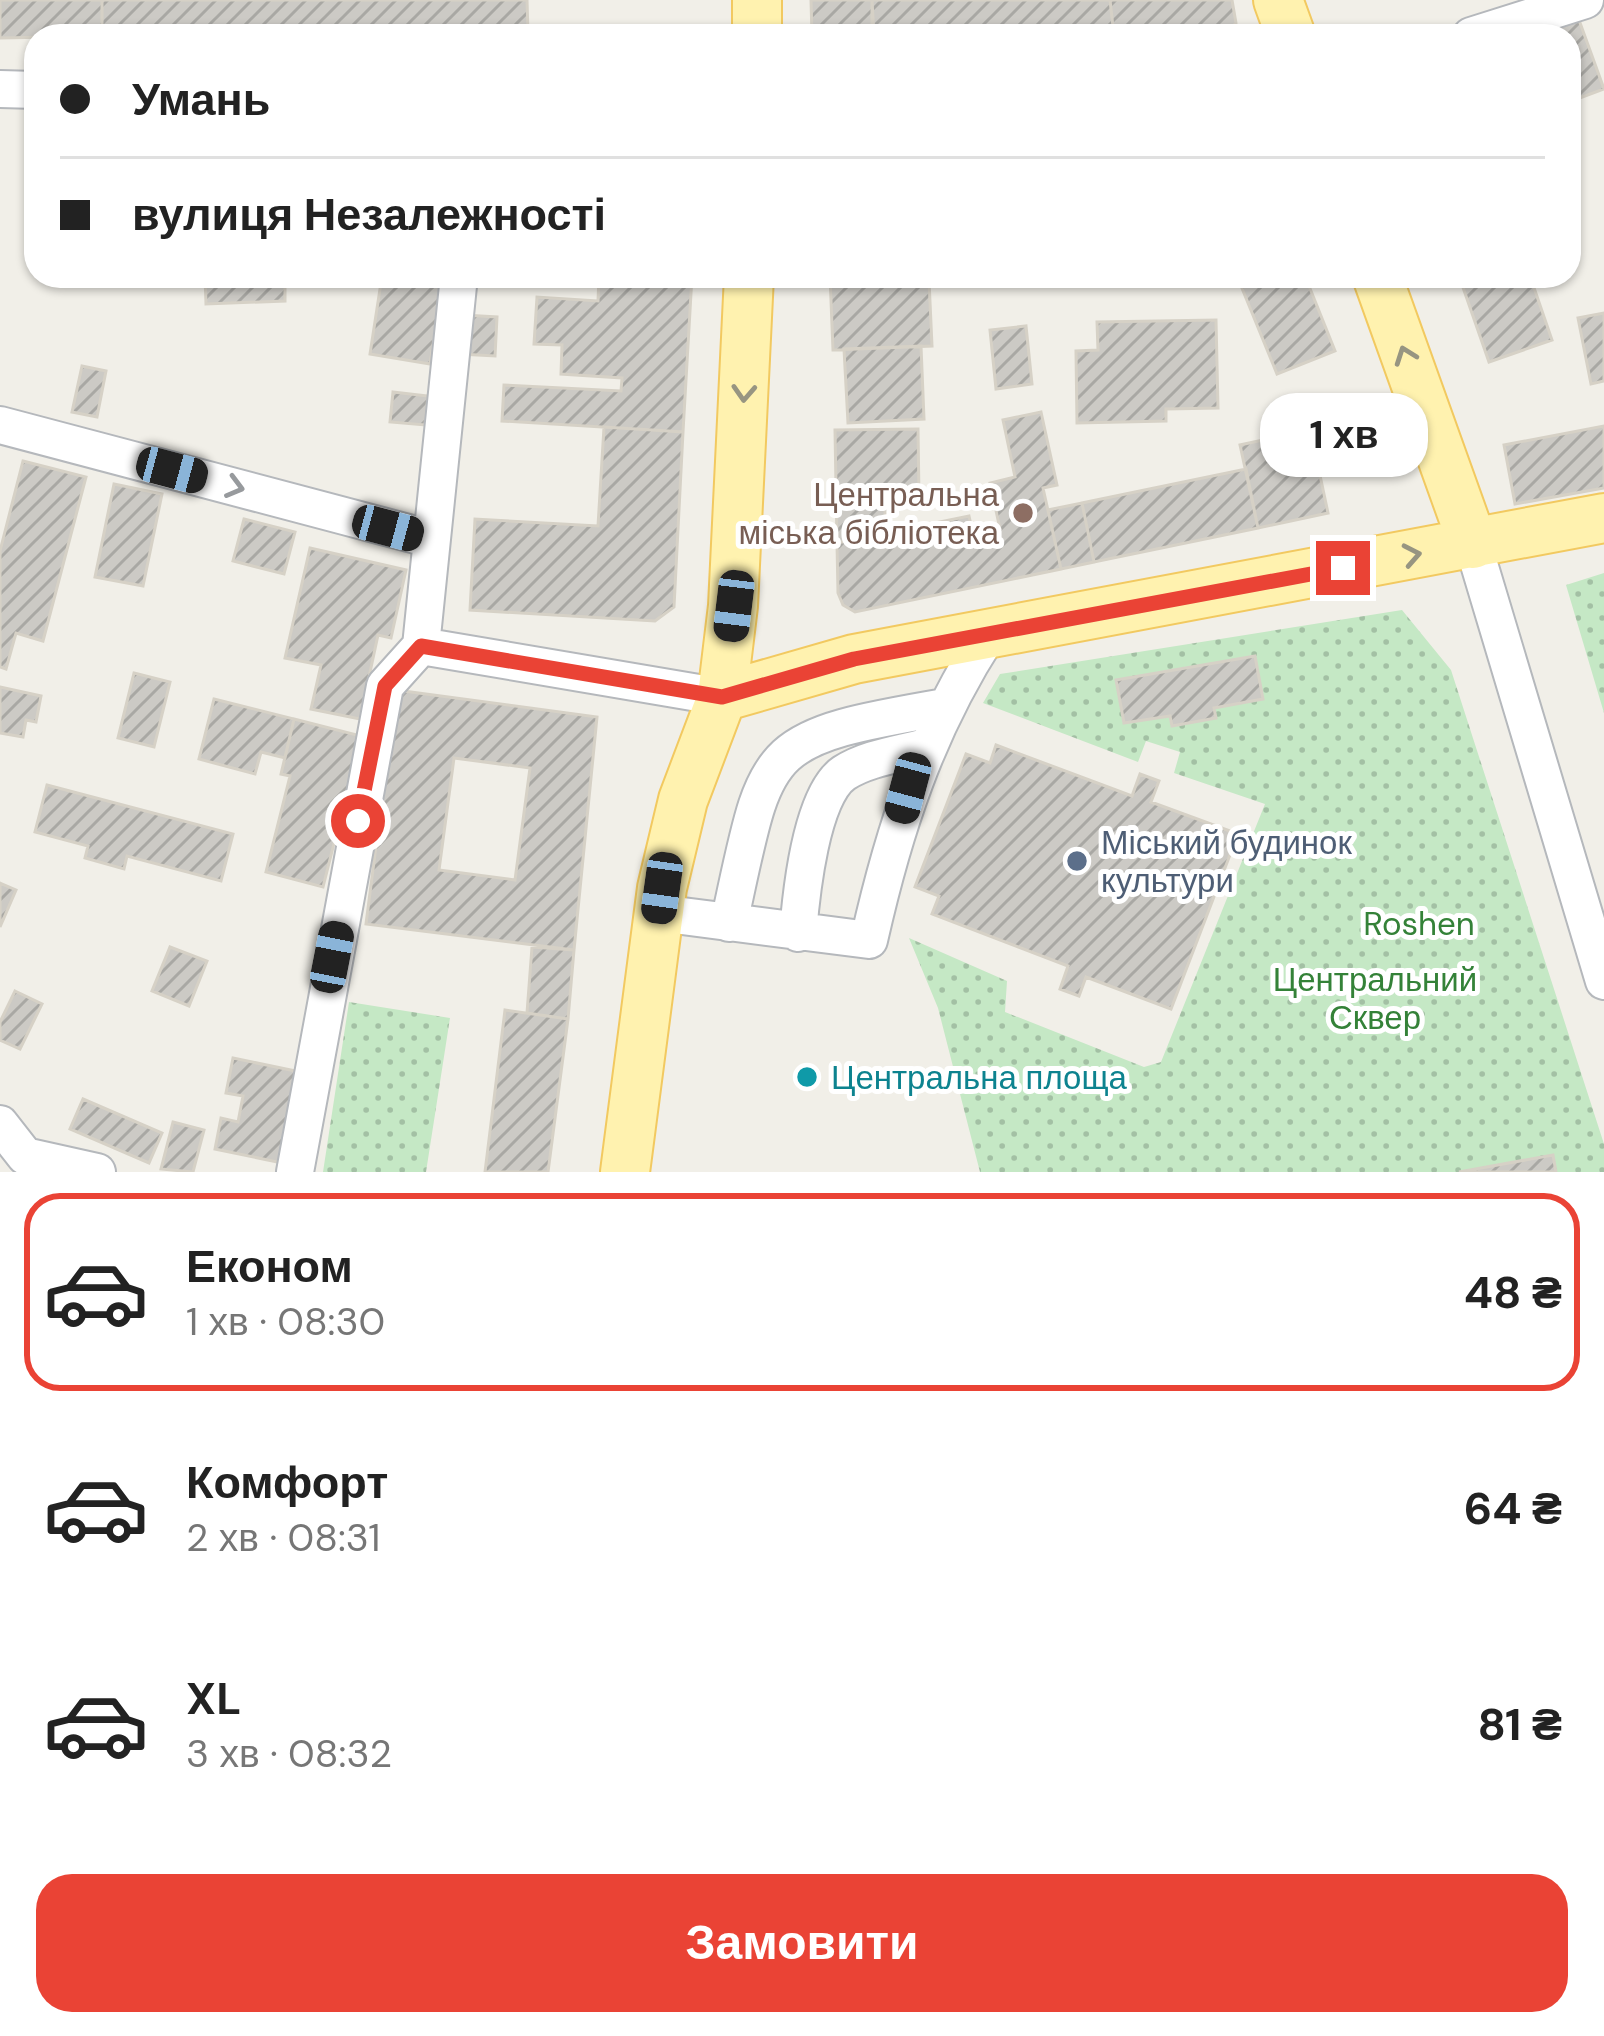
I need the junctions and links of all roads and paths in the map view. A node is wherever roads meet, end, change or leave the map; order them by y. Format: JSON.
{"nodes":[{"id":1,"x":1585,"y":0,"type":"edge"},
{"id":2,"x":1509,"y":24,"type":"edge"},
{"id":3,"x":458,"y":288,"type":"edge"},
{"id":4,"x":748,"y":288,"type":"edge"},
{"id":5,"x":1381,"y":288,"type":"edge"},
{"id":6,"x":0,"y":424,"type":"edge"},
{"id":7,"x":1604,"y":518,"type":"edge"},
{"id":8,"x":431,"y":539,"type":"junction"},
{"id":9,"x":1473,"y":544,"type":"junction"},
{"id":10,"x":988,"y":635,"type":"junction"},
{"id":11,"x":421,"y":646,"type":"junction"},
{"id":12,"x":722,"y":697,"type":"junction"},
{"id":13,"x":945,"y":707,"type":"junction"},
{"id":14,"x":925,"y":747,"type":"junction"},
{"id":15,"x":658,"y":913,"type":"junction"},
{"id":16,"x":729,"y":923,"type":"junction"},
{"id":17,"x":798,"y":933,"type":"junction"},
{"id":18,"x":1604,"y":981,"type":"edge"},
{"id":19,"x":0,"y":1124,"type":"edge"},
{"id":20,"x":97,"y":1172,"type":"edge"},
{"id":21,"x":295,"y":1172,"type":"edge"},
{"id":22,"x":625,"y":1172,"type":"edge"}],
"edges":[{"from":1,"to":2,"type":"street"},
{"from":3,"to":8,"type":"street"},
{"from":4,"to":12,"type":"main road","one_way":true},
{"from":9,"to":5,"type":"main road","one_way":true},
{"from":6,"to":8,"type":"street","one_way":true},
{"from":7,"to":9,"type":"main road"},
{"from":8,"to":11,"type":"street"},
{"from":10,"to":9,"type":"main road","one_way":true},
{"from":9,"to":18,"type":"street"},
{"from":10,"to":12,"type":"main road"},
{"from":10,"to":13,"type":"street"},
{"from":11,"to":12,"type":"street"},
{"from":11,"to":21,"type":"street"},
{"from":12,"to":15,"type":"main road"},
{"from":13,"to":14,"type":"street"},
{"from":13,"to":16,"type":"street"},
{"from":14,"to":17,"type":"street"},
{"from":14,"to":17,"type":"street"},
{"from":15,"to":16,"type":"street"},
{"from":15,"to":22,"type":"main road"},
{"from":16,"to":17,"type":"street"},
{"from":19,"to":20,"type":"street"}]}
